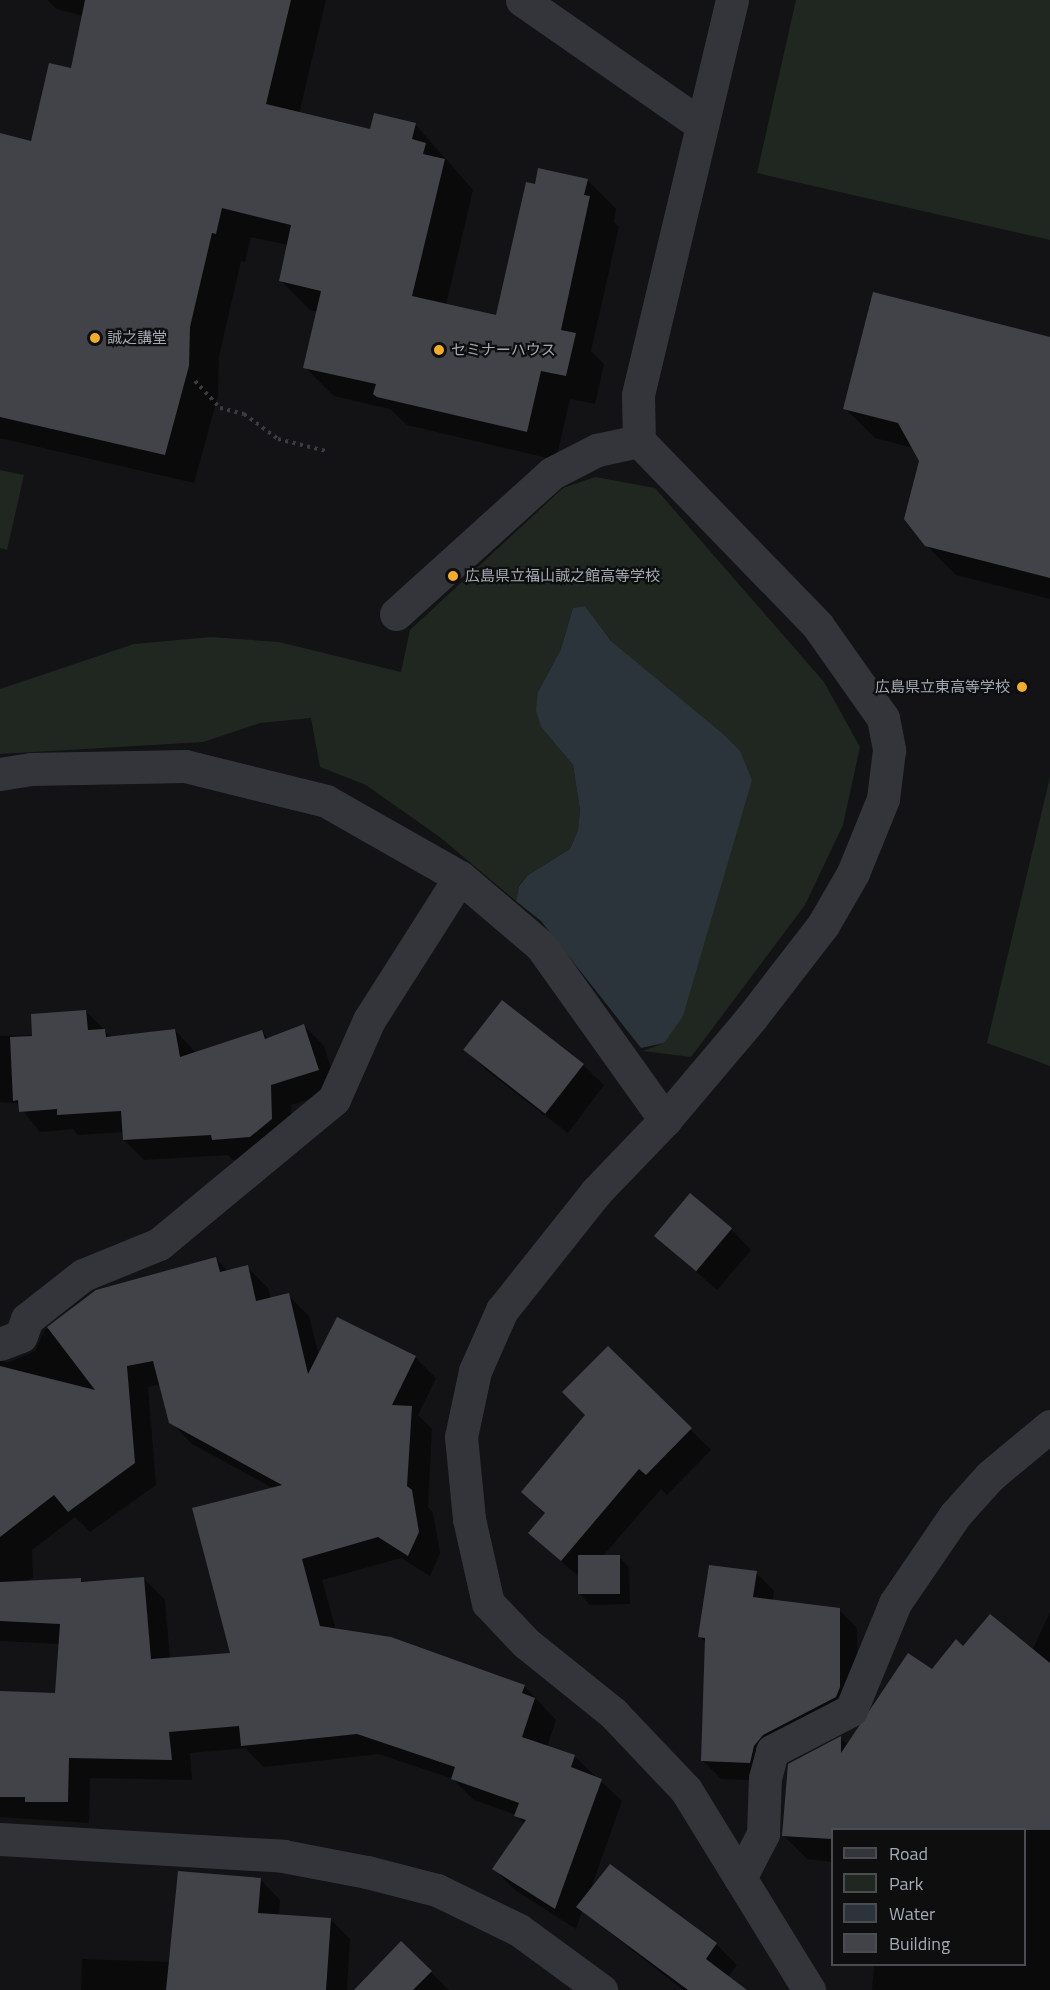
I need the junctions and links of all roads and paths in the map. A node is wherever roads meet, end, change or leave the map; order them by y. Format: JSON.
{"nodes":[{"id":1,"x":522,"y":0,"type":"edge"},
{"id":2,"x":732,"y":0,"type":"edge"},
{"id":3,"x":702,"y":124,"type":"junction"},
{"id":4,"x":195,"y":381,"type":"dead end"},
{"id":5,"x":639,"y":441,"type":"junction"},
{"id":6,"x":326,"y":451,"type":"dead end"},
{"id":7,"x":396,"y":614,"type":"dead end"},
{"id":8,"x":0,"y":774,"type":"edge"},
{"id":9,"x":460,"y":877,"type":"junction"},
{"id":10,"x":665,"y":1120,"type":"junction"},
{"id":11,"x":0,"y":1344,"type":"edge"},
{"id":12,"x":1050,"y":1426,"type":"edge"},
{"id":13,"x":0,"y":1839,"type":"edge"},
{"id":14,"x":740,"y":1878,"type":"junction"},
{"id":15,"x":601,"y":1990,"type":"edge"},
{"id":16,"x":809,"y":1990,"type":"edge"}],
"edges":[{"from":1,"to":3,"type":"street"},
{"from":2,"to":3,"type":"street"},
{"from":3,"to":5,"type":"street"},
{"from":4,"to":6,"type":"path"},
{"from":5,"to":7,"type":"street"},
{"from":5,"to":10,"type":"street"},
{"from":8,"to":9,"type":"street"},
{"from":9,"to":10,"type":"street"},
{"from":9,"to":11,"type":"street"},
{"from":10,"to":14,"type":"street"},
{"from":12,"to":14,"type":"street"},
{"from":13,"to":15,"type":"street"},
{"from":14,"to":16,"type":"street"}]}
